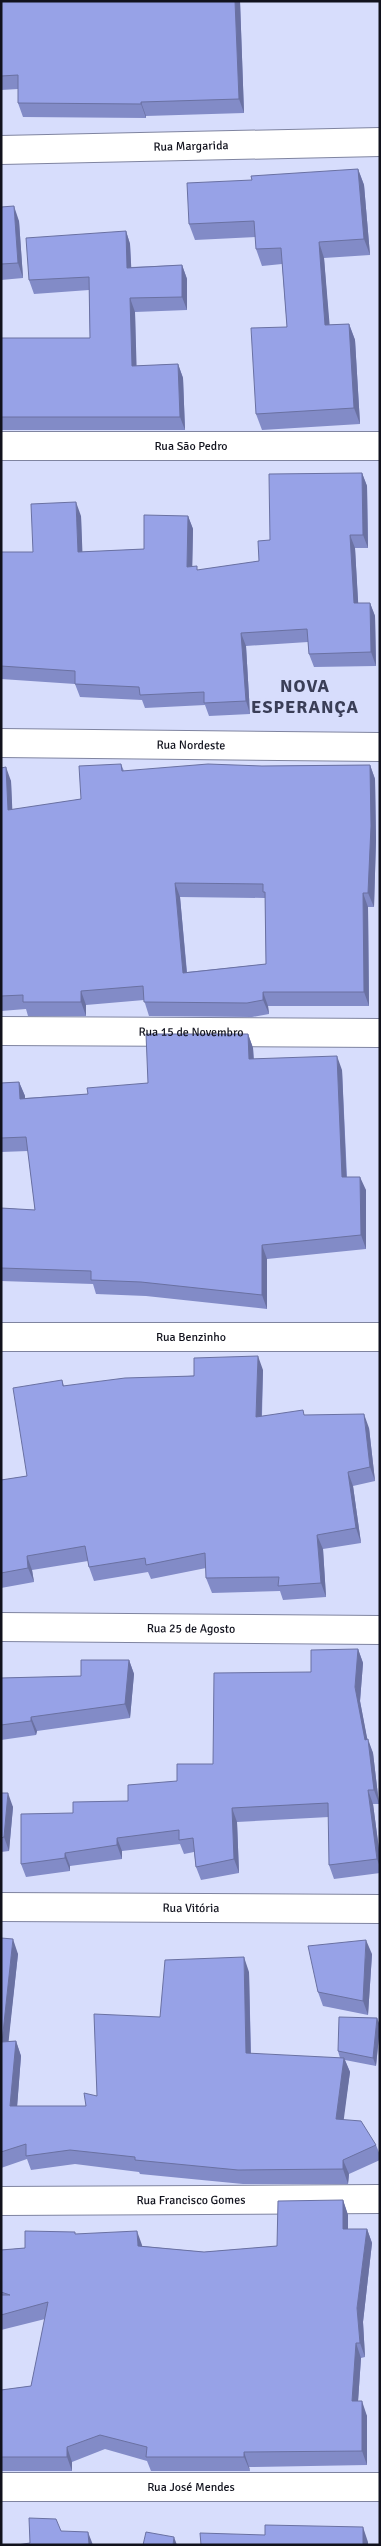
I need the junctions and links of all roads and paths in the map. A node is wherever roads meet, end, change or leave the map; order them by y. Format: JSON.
{"nodes":[{"id":1,"x":380,"y":142,"type":"edge"},
{"id":2,"x":1,"y":150,"type":"edge"},
{"id":3,"x":1,"y":446,"type":"edge"},
{"id":4,"x":380,"y":446,"type":"edge"},
{"id":5,"x":1,"y":743,"type":"edge"},
{"id":6,"x":380,"y":747,"type":"edge"},
{"id":7,"x":1,"y":1031,"type":"edge"},
{"id":8,"x":380,"y":1033,"type":"edge"},
{"id":9,"x":1,"y":1337,"type":"edge"},
{"id":10,"x":380,"y":1337,"type":"edge"},
{"id":11,"x":1,"y":1627,"type":"edge"},
{"id":12,"x":380,"y":1630,"type":"edge"},
{"id":13,"x":1,"y":1907,"type":"edge"},
{"id":14,"x":380,"y":1909,"type":"edge"},
{"id":15,"x":380,"y":2199,"type":"edge"},
{"id":16,"x":1,"y":2201,"type":"edge"},
{"id":17,"x":1,"y":2487,"type":"edge"},
{"id":18,"x":380,"y":2487,"type":"edge"}],
"edges":[{"from":1,"to":2,"type":"street","name":"Rua Margarida"},
{"from":3,"to":4,"type":"street","name":"Rua São Pedro"},
{"from":5,"to":6,"type":"street","name":"Rua Nordeste"},
{"from":7,"to":8,"type":"street","name":"Rua 15 de Novembro"},
{"from":9,"to":10,"type":"street","name":"Rua Benzinho"},
{"from":11,"to":12,"type":"street","name":"Rua 25 de Agosto"},
{"from":13,"to":14,"type":"street","name":"Rua Vitória"},
{"from":15,"to":16,"type":"street","name":"Rua Francisco Gomes"},
{"from":17,"to":18,"type":"street","name":"Rua José Mendes"}]}
